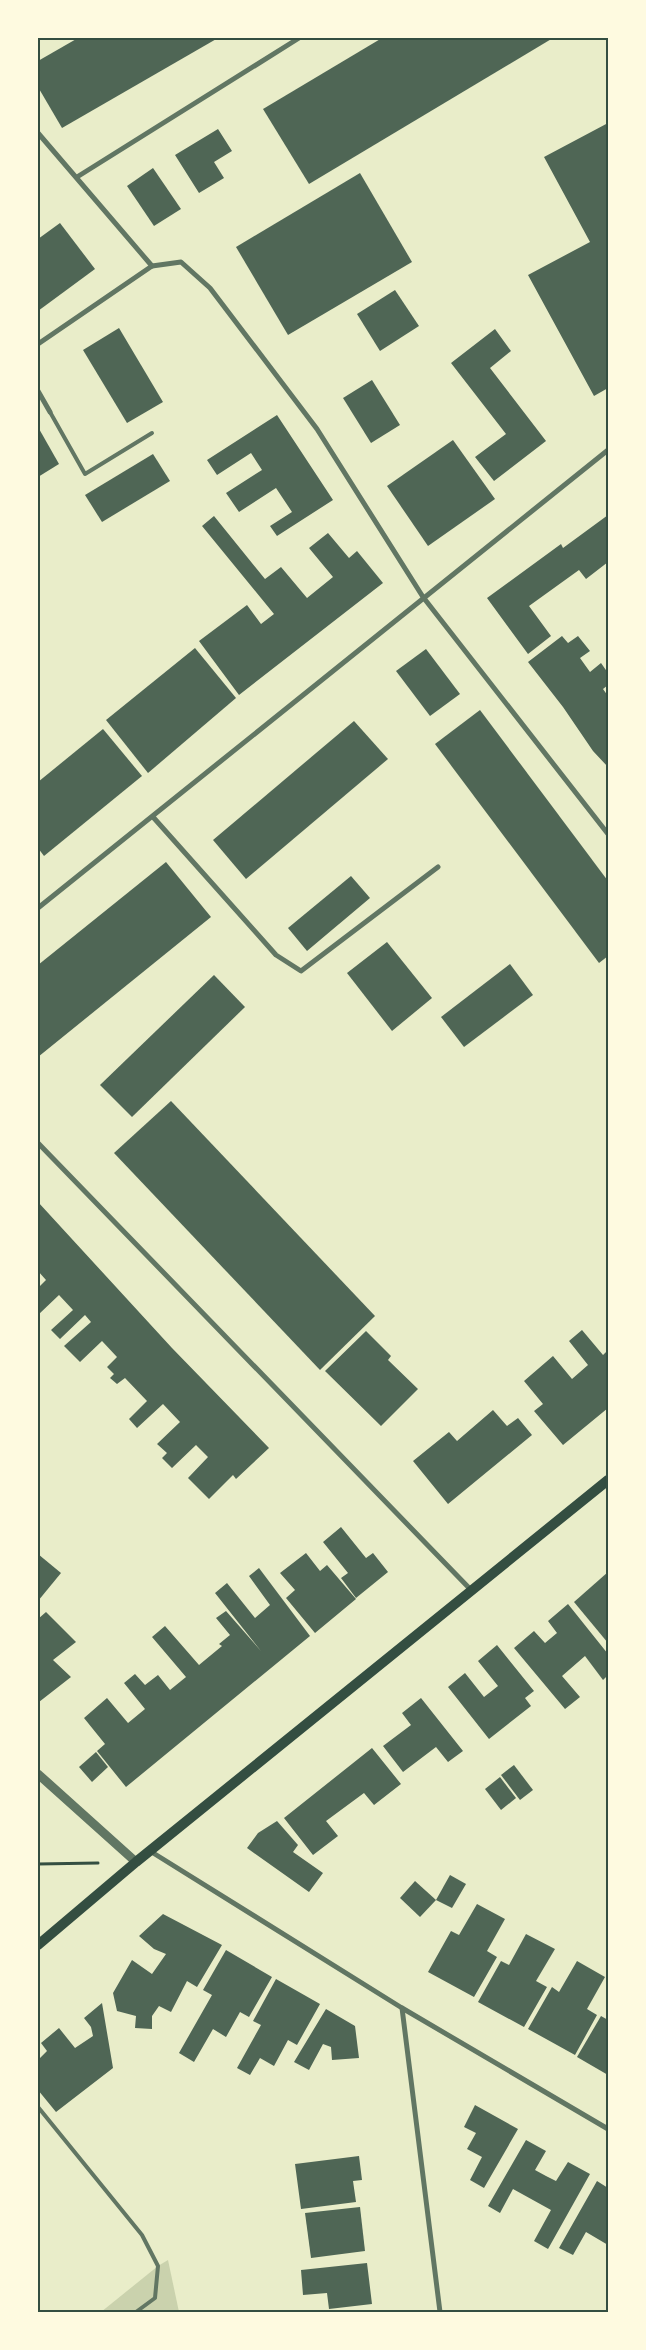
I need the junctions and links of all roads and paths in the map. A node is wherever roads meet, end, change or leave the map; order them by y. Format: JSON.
{"nodes":[{"id":1,"x":299,"y":38,"type":"edge"},
{"id":2,"x":38,"y":133,"type":"edge"},
{"id":3,"x":77,"y":177,"type":"junction"},
{"id":4,"x":152,"y":266,"type":"junction"},
{"id":5,"x":38,"y":344,"type":"edge"},
{"id":6,"x":38,"y":391,"type":"edge"},
{"id":7,"x":50,"y":412,"type":"joint"},
{"id":8,"x":152,"y":432,"type":"dead end"},
{"id":9,"x":608,"y":450,"type":"edge"},
{"id":10,"x":423,"y":597,"type":"junction"},
{"id":11,"x":153,"y":817,"type":"junction"},
{"id":12,"x":608,"y":834,"type":"edge"},
{"id":13,"x":438,"y":867,"type":"dead end"},
{"id":14,"x":38,"y":908,"type":"edge"},
{"id":15,"x":38,"y":1143,"type":"edge"},
{"id":16,"x":608,"y":1480,"type":"edge"},
{"id":17,"x":473,"y":1591,"type":"junction"},
{"id":18,"x":38,"y":1774,"type":"edge"},
{"id":19,"x":150,"y":1851,"type":"junction"},
{"id":20,"x":136,"y":1862,"type":"junction"},
{"id":21,"x":38,"y":1864,"type":"edge"},
{"id":22,"x":38,"y":1945,"type":"edge"},
{"id":23,"x":402,"y":2008,"type":"junction"},
{"id":24,"x":38,"y":2107,"type":"edge"},
{"id":25,"x":608,"y":2129,"type":"edge"},
{"id":26,"x":136,"y":2312,"type":"edge"},
{"id":27,"x":440,"y":2312,"type":"edge"}],
"edges":[{"from":1,"to":3,"type":"street"},
{"from":2,"to":3,"type":"street"},
{"from":3,"to":4,"type":"street"},
{"from":4,"to":5,"type":"street"},
{"from":4,"to":10,"type":"street"},
{"from":6,"to":7,"type":"street"},
{"from":7,"to":8,"type":"lane"},
{"from":9,"to":10,"type":"street"},
{"from":10,"to":11,"type":"street"},
{"from":10,"to":12,"type":"street"},
{"from":11,"to":13,"type":"street"},
{"from":11,"to":14,"type":"street"},
{"from":15,"to":17,"type":"street"},
{"from":16,"to":17,"type":"main road"},
{"from":17,"to":19,"type":"main road"},
{"from":18,"to":20,"type":"street"},
{"from":19,"to":20,"type":"main road"},
{"from":19,"to":23,"type":"street"},
{"from":20,"to":21,"type":"path"},
{"from":20,"to":22,"type":"main road"},
{"from":23,"to":25,"type":"street"},
{"from":23,"to":27,"type":"street"},
{"from":24,"to":26,"type":"lane"}]}
